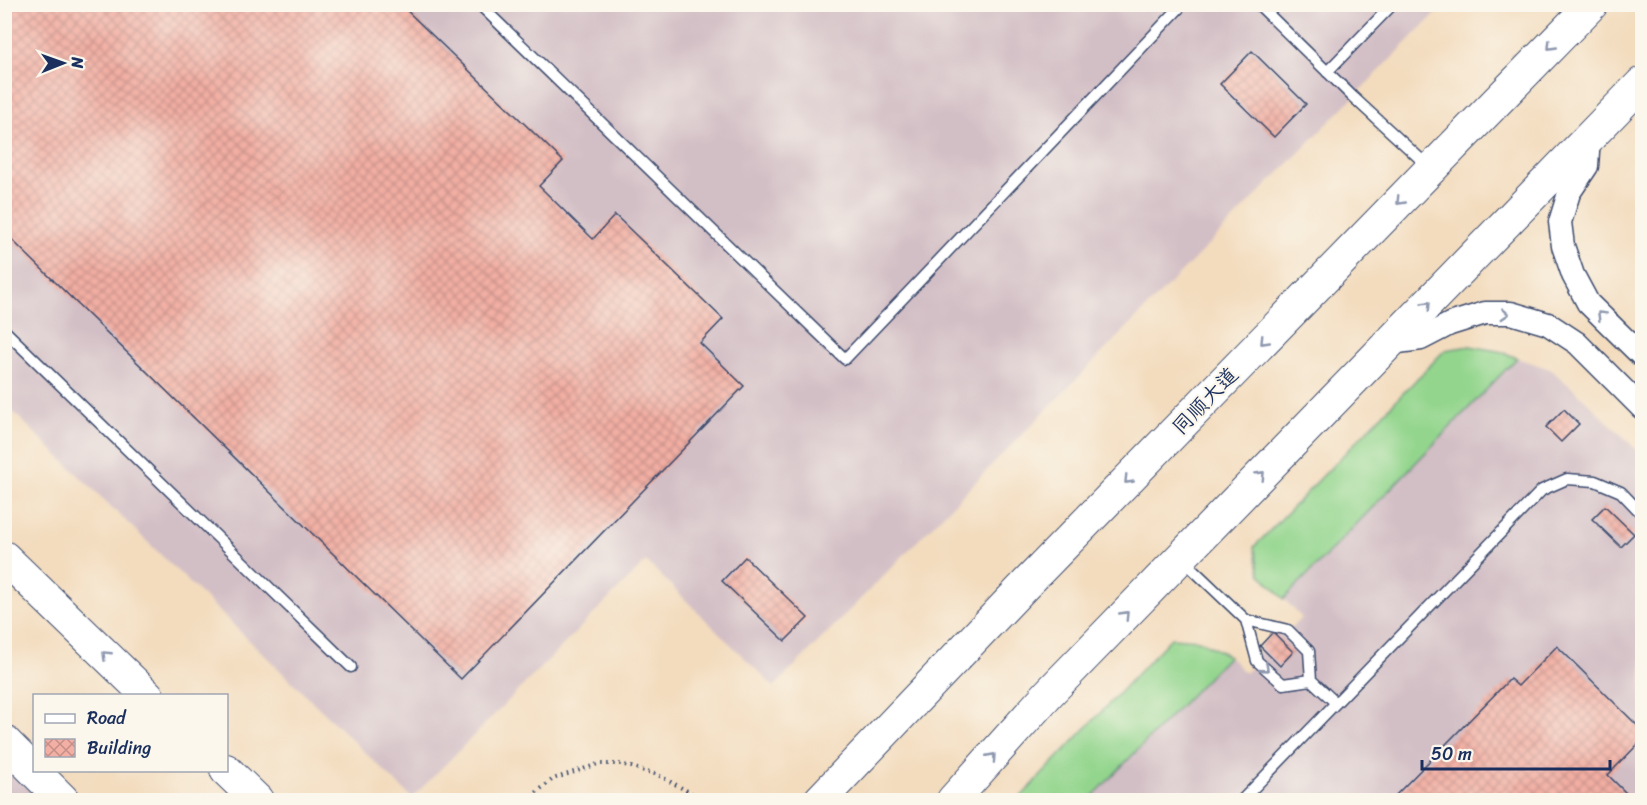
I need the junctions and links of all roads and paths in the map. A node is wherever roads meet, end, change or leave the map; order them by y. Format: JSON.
{"nodes":[{"id":1,"x":479,"y":4,"type":"edge"},
{"id":2,"x":1183,"y":4,"type":"edge"},
{"id":3,"x":1258,"y":4,"type":"edge"},
{"id":4,"x":1394,"y":4,"type":"edge"},
{"id":5,"x":1592,"y":4,"type":"edge"},
{"id":6,"x":1327,"y":72,"type":"junction"},
{"id":7,"x":1642,"y":82,"type":"edge"},
{"id":8,"x":1589,"y":137,"type":"junction"},
{"id":9,"x":1431,"y":169,"type":"junction"},
{"id":10,"x":4,"y":330,"type":"edge"},
{"id":11,"x":1390,"y":343,"type":"junction"},
{"id":12,"x":1642,"y":356,"type":"edge"},
{"id":13,"x":1642,"y":408,"type":"edge"},
{"id":14,"x":1642,"y":514,"type":"edge"},
{"id":15,"x":4,"y":557,"type":"edge"},
{"id":16,"x":1181,"y":558,"type":"junction"},
{"id":17,"x":1246,"y":620,"type":"junction"},
{"id":18,"x":351,"y":667,"type":"dead end"},
{"id":19,"x":1311,"y":680,"type":"junction"},
{"id":20,"x":146,"y":694,"type":"edge"},
{"id":21,"x":1336,"y":703,"type":"junction"},
{"id":22,"x":4,"y":741,"type":"edge"},
{"id":23,"x":33,"y":770,"type":"edge"},
{"id":24,"x":34,"y":772,"type":"edge"},
{"id":25,"x":227,"y":772,"type":"edge"},
{"id":26,"x":63,"y":801,"type":"edge"},
{"id":27,"x":257,"y":801,"type":"edge"},
{"id":28,"x":527,"y":801,"type":"edge"},
{"id":29,"x":704,"y":801,"type":"edge"},
{"id":30,"x":820,"y":801,"type":"edge"},
{"id":31,"x":953,"y":801,"type":"edge"},
{"id":32,"x":1242,"y":801,"type":"edge"}],
"edges":[{"from":1,"to":2,"type":"lane"},
{"from":3,"to":6,"type":"lane"},
{"from":4,"to":6,"type":"lane"},
{"from":5,"to":9,"type":"main road","name":"同顺大道","one_way":true},
{"from":6,"to":9,"type":"lane"},
{"from":7,"to":8,"type":"main road"},
{"from":11,"to":8,"type":"main road","one_way":true},
{"from":12,"to":8,"type":"street","one_way":true},
{"from":9,"to":30,"type":"main road","name":"同顺大道","one_way":true},
{"from":10,"to":18,"type":"lane"},
{"from":11,"to":13,"type":"street","one_way":true},
{"from":16,"to":11,"type":"main road","one_way":true},
{"from":14,"to":21,"type":"lane"},
{"from":20,"to":15,"type":"main road","one_way":true},
{"from":16,"to":17,"type":"lane"},
{"from":31,"to":16,"type":"main road","one_way":true},
{"from":17,"to":19,"type":"lane"},
{"from":17,"to":19,"type":"lane","one_way":true},
{"from":19,"to":21,"type":"lane"},
{"from":21,"to":32,"type":"lane"},
{"from":22,"to":23,"type":"main road"},
{"from":24,"to":26,"type":"main road"},
{"from":25,"to":27,"type":"main road"},
{"from":28,"to":29,"type":"path"}]}
